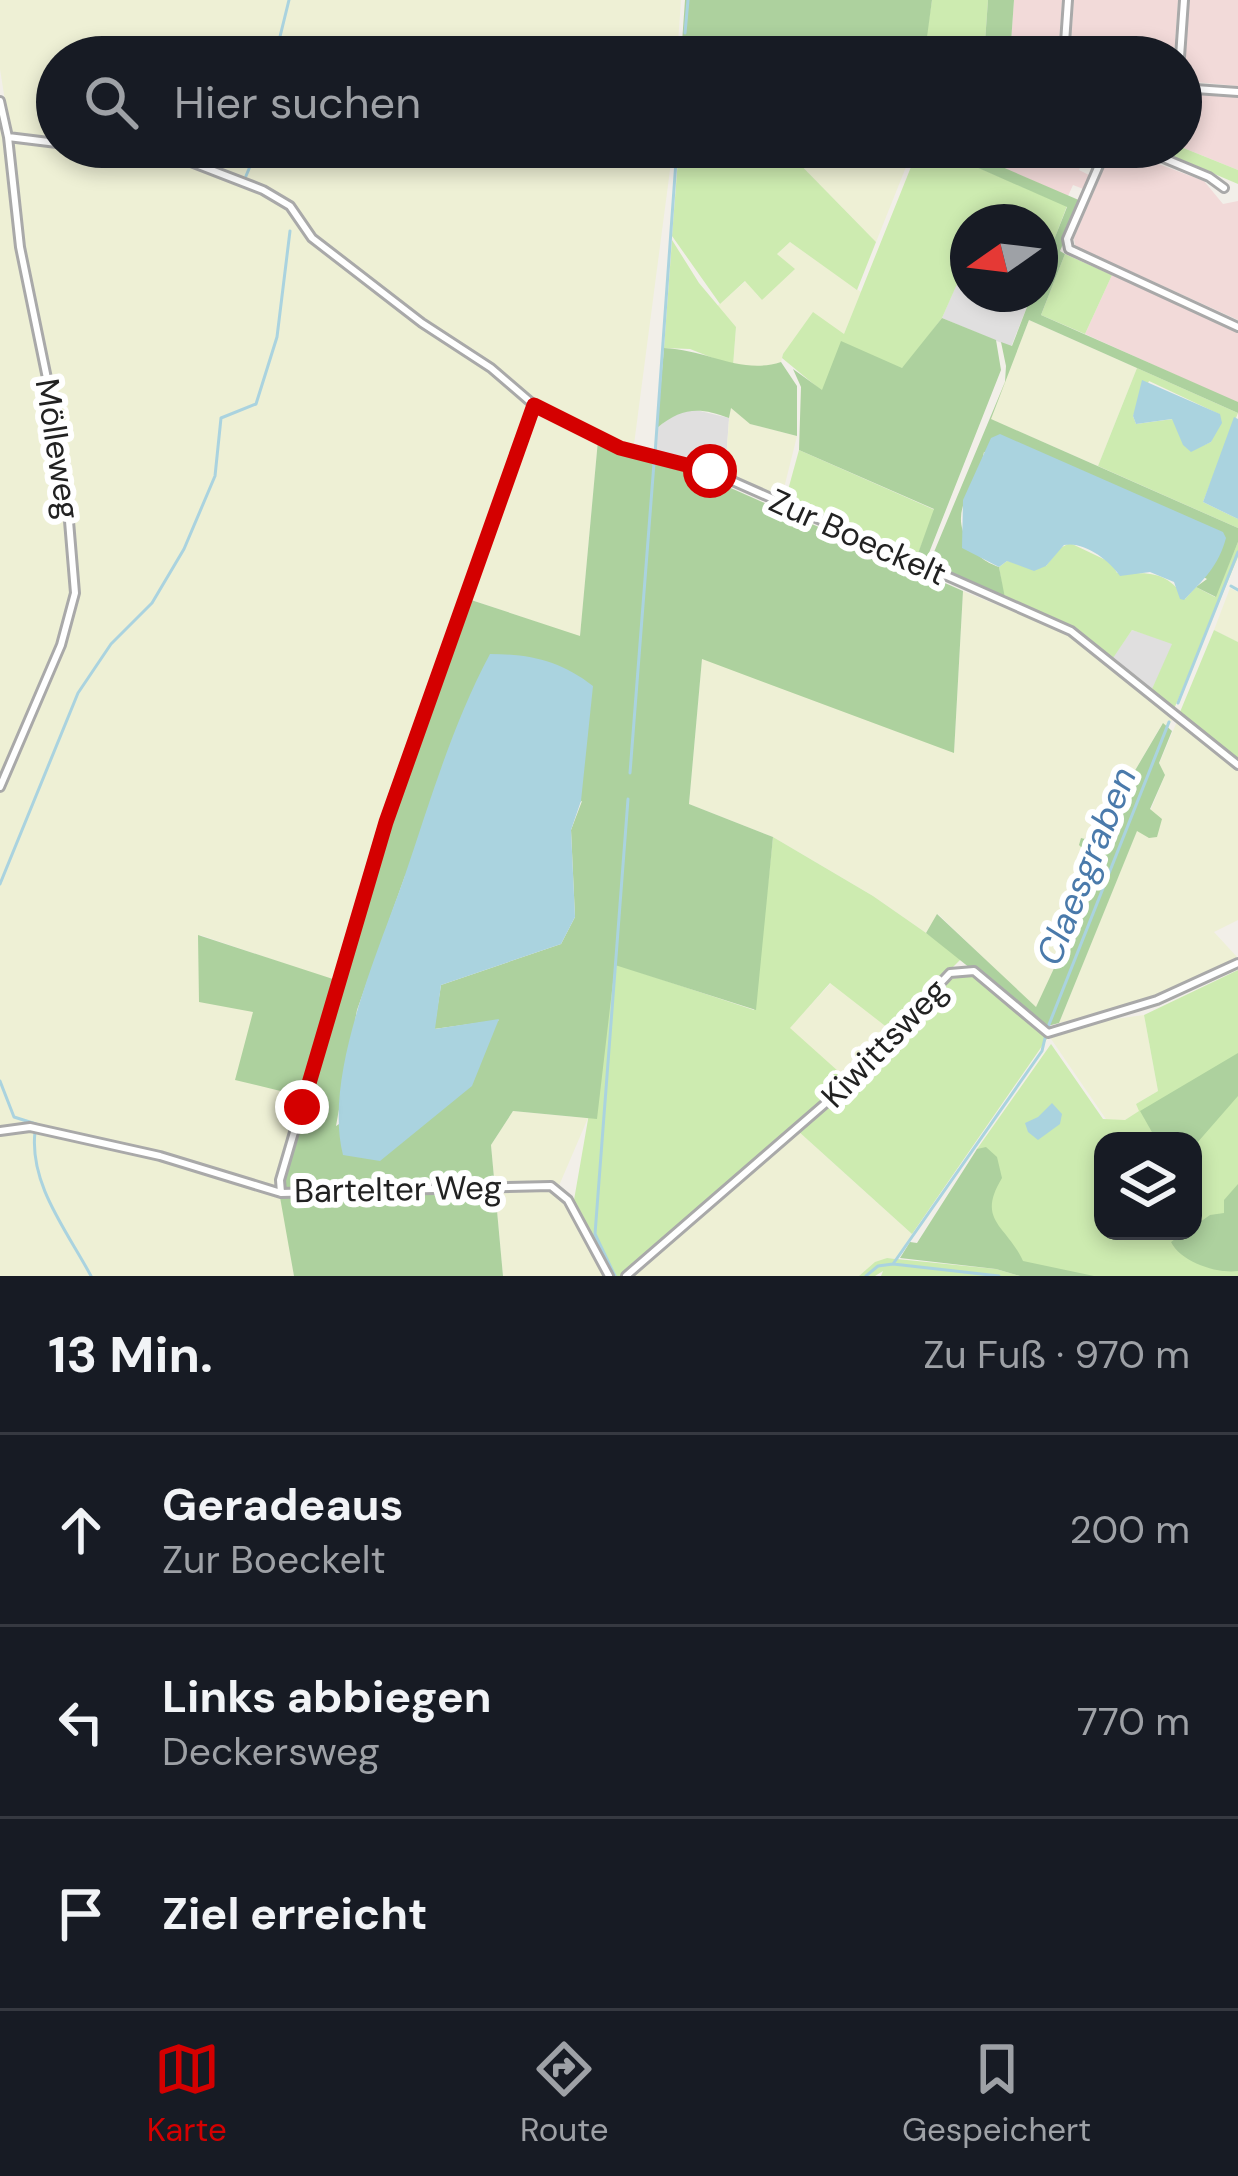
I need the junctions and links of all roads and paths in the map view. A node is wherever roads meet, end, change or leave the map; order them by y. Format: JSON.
{"nodes":[{"id":1,"x":1067,"y":0,"type":"edge"},
{"id":2,"x":1184,"y":0,"type":"edge"},
{"id":3,"x":1065,"y":36,"type":"edge"},
{"id":4,"x":1181,"y":36,"type":"edge"},
{"id":5,"x":1202,"y":89,"type":"edge"},
{"id":6,"x":1238,"y":92,"type":"edge"},
{"id":7,"x":0,"y":101,"type":"edge"},
{"id":8,"x":8,"y":137,"type":"junction"},
{"id":9,"x":36,"y":140,"type":"edge"},
{"id":10,"x":206,"y":168,"type":"edge"},
{"id":11,"x":1098,"y":168,"type":"edge"},
{"id":12,"x":1189,"y":168,"type":"edge"},
{"id":13,"x":1224,"y":188,"type":"dead end"},
{"id":14,"x":1238,"y":327,"type":"edge"},
{"id":15,"x":534,"y":405,"type":"junction"},
{"id":16,"x":1238,"y":765,"type":"edge"},
{"id":17,"x":0,"y":787,"type":"edge"},
{"id":18,"x":1238,"y":963,"type":"edge"},
{"id":19,"x":0,"y":1131,"type":"edge"},
{"id":20,"x":281,"y":1193,"type":"junction"},
{"id":21,"x":609,"y":1276,"type":"edge"},
{"id":22,"x":626,"y":1276,"type":"edge"}],
"edges":[{"from":1,"to":3,"type":"street"},
{"from":2,"to":4,"type":"street"},
{"from":5,"to":6,"type":"street"},
{"from":7,"to":8,"type":"street","name":"Mölleweg"},
{"from":8,"to":9,"type":"street"},
{"from":8,"to":17,"type":"street","name":"Mölleweg"},
{"from":10,"to":15,"type":"street","name":"Zur Boeckelt"},
{"from":11,"to":14,"type":"street"},
{"from":12,"to":13,"type":"street"},
{"from":15,"to":16,"type":"street","name":"Zur Boeckelt"},
{"from":15,"to":20,"type":"street"},
{"from":18,"to":22,"type":"street","name":"Kiwittsweg"},
{"from":19,"to":20,"type":"street","name":"Bartelter Weg"},
{"from":20,"to":21,"type":"street","name":"Bartelter Weg"}]}
